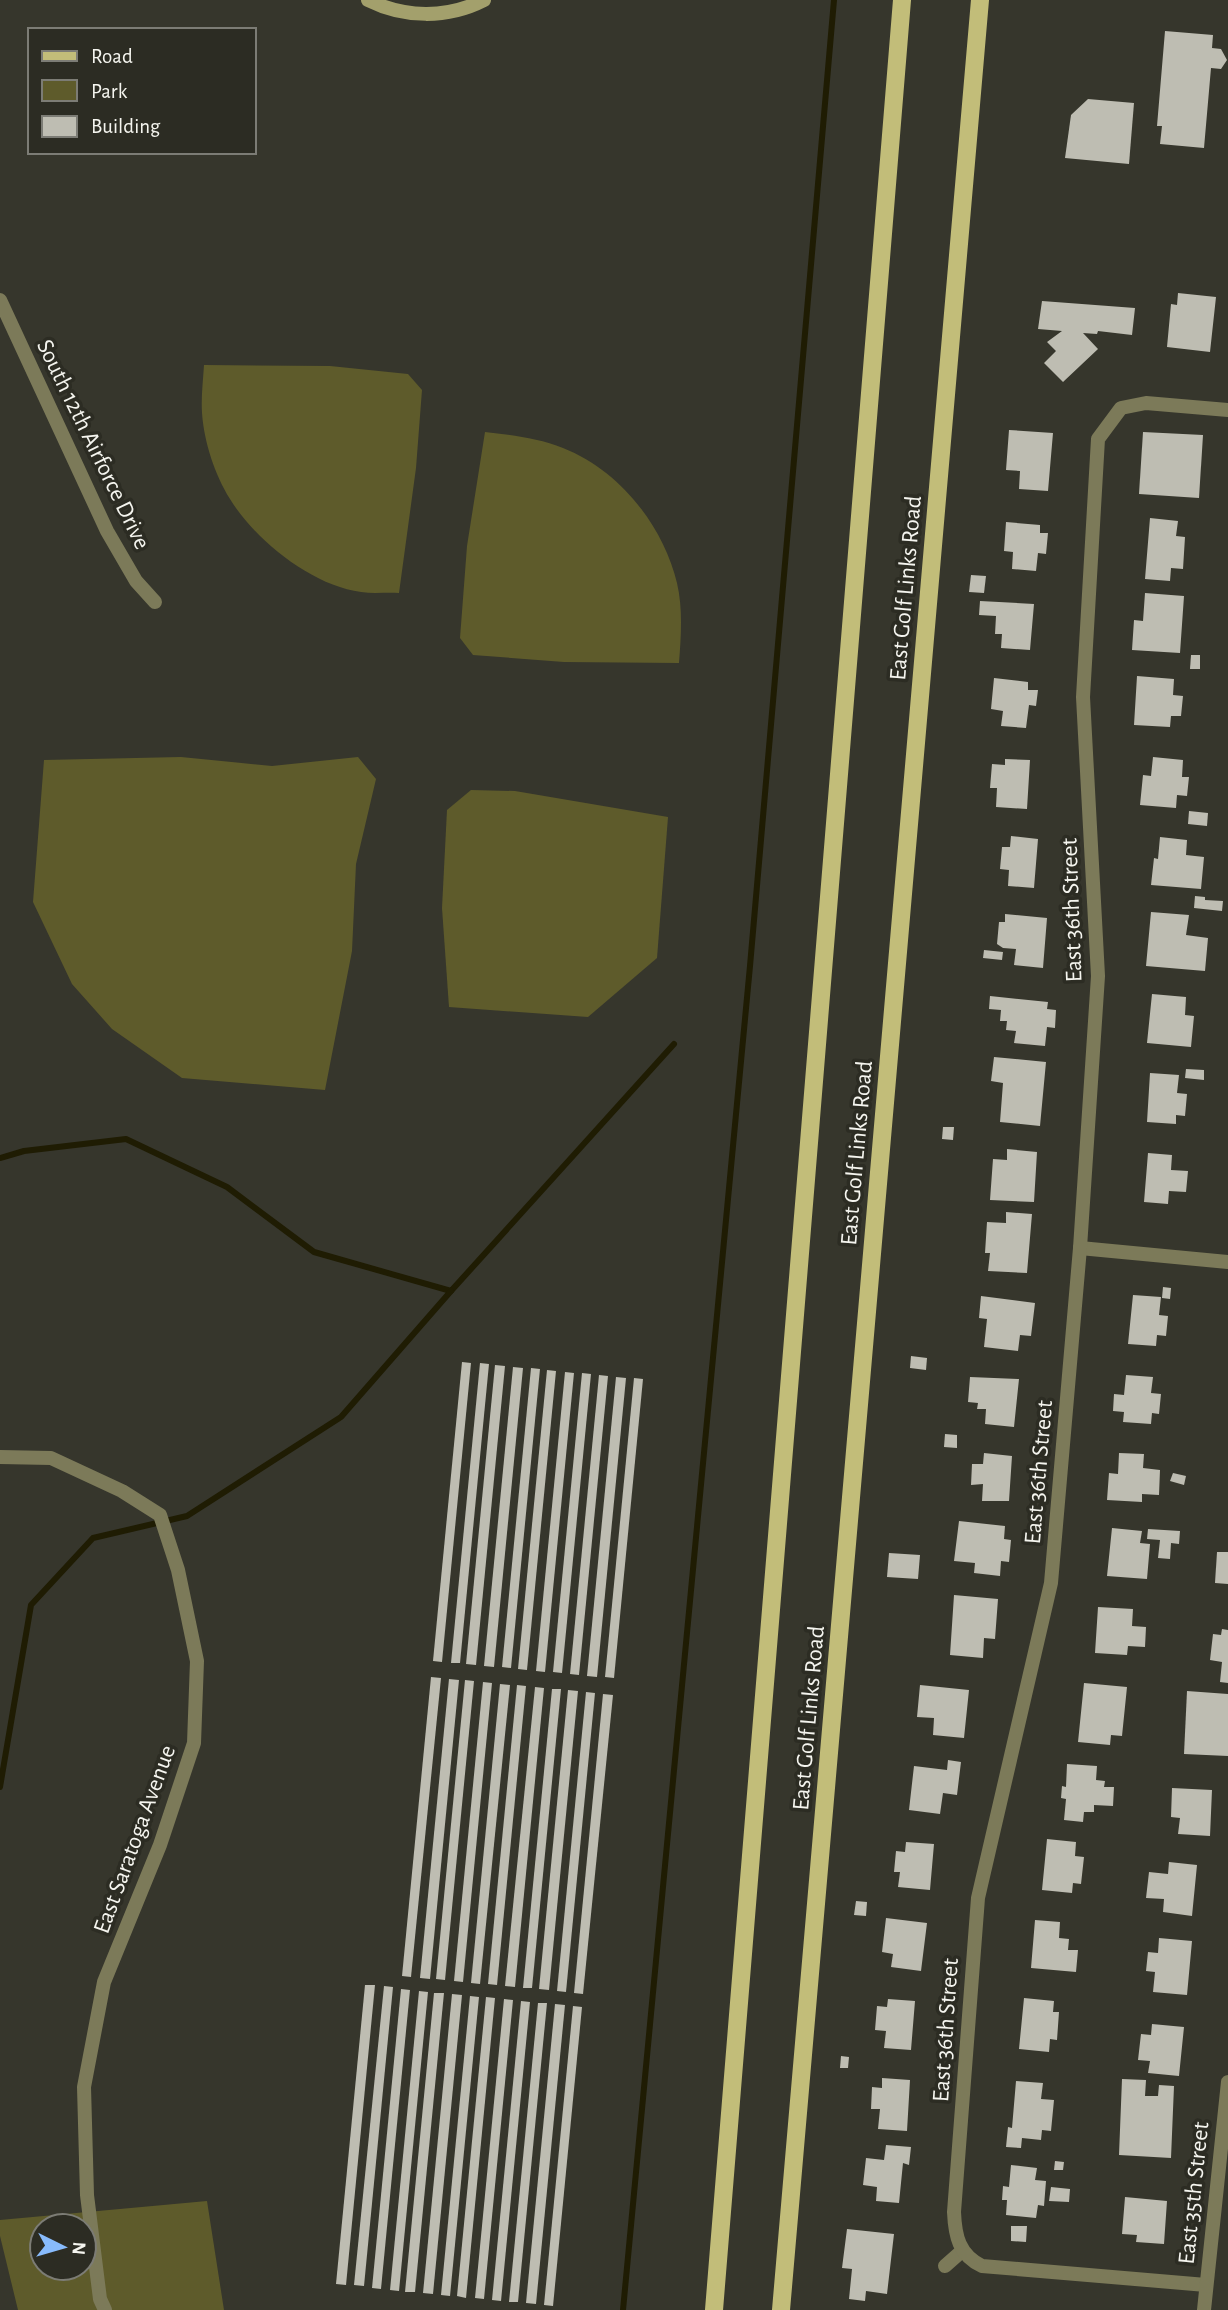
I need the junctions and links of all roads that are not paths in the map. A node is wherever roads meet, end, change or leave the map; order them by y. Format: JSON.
{"nodes":[{"id":1,"x":368,"y":0,"type":"edge"},
{"id":2,"x":484,"y":0,"type":"edge"},
{"id":3,"x":902,"y":0,"type":"edge"},
{"id":4,"x":980,"y":0,"type":"edge"},
{"id":5,"x":0,"y":300,"type":"edge"},
{"id":6,"x":1228,"y":410,"type":"edge"},
{"id":7,"x":155,"y":603,"type":"dead end"},
{"id":8,"x":1080,"y":1248,"type":"junction"},
{"id":9,"x":1228,"y":1262,"type":"edge"},
{"id":10,"x":0,"y":1458,"type":"edge"},
{"id":11,"x":1228,"y":2082,"type":"edge"},
{"id":12,"x":962,"y":2250,"type":"junction"},
{"id":13,"x":945,"y":2266,"type":"dead end"},
{"id":14,"x":1206,"y":2285,"type":"junction"},
{"id":15,"x":104,"y":2310,"type":"edge"},
{"id":16,"x":714,"y":2310,"type":"edge"},
{"id":17,"x":781,"y":2310,"type":"edge"},
{"id":18,"x":1204,"y":2310,"type":"edge"}],
"edges":[{"from":1,"to":2,"type":"main road"},
{"from":3,"to":16,"type":"main road","name":"East Golf Links Road"},
{"from":4,"to":17,"type":"main road","name":"East Golf Links Road"},
{"from":5,"to":7,"type":"street","name":"South 12th Airforce Drive"},
{"from":6,"to":8,"type":"street","name":"East 36th Street"},
{"from":8,"to":9,"type":"street"},
{"from":8,"to":12,"type":"street","name":"East 36th Street"},
{"from":10,"to":15,"type":"street","name":"East Saratoga Avenue"},
{"from":11,"to":14,"type":"street","name":"East 35th Street"},
{"from":12,"to":13,"type":"street"},
{"from":12,"to":14,"type":"street"},
{"from":14,"to":18,"type":"street","name":"East 35th Street"}]}
